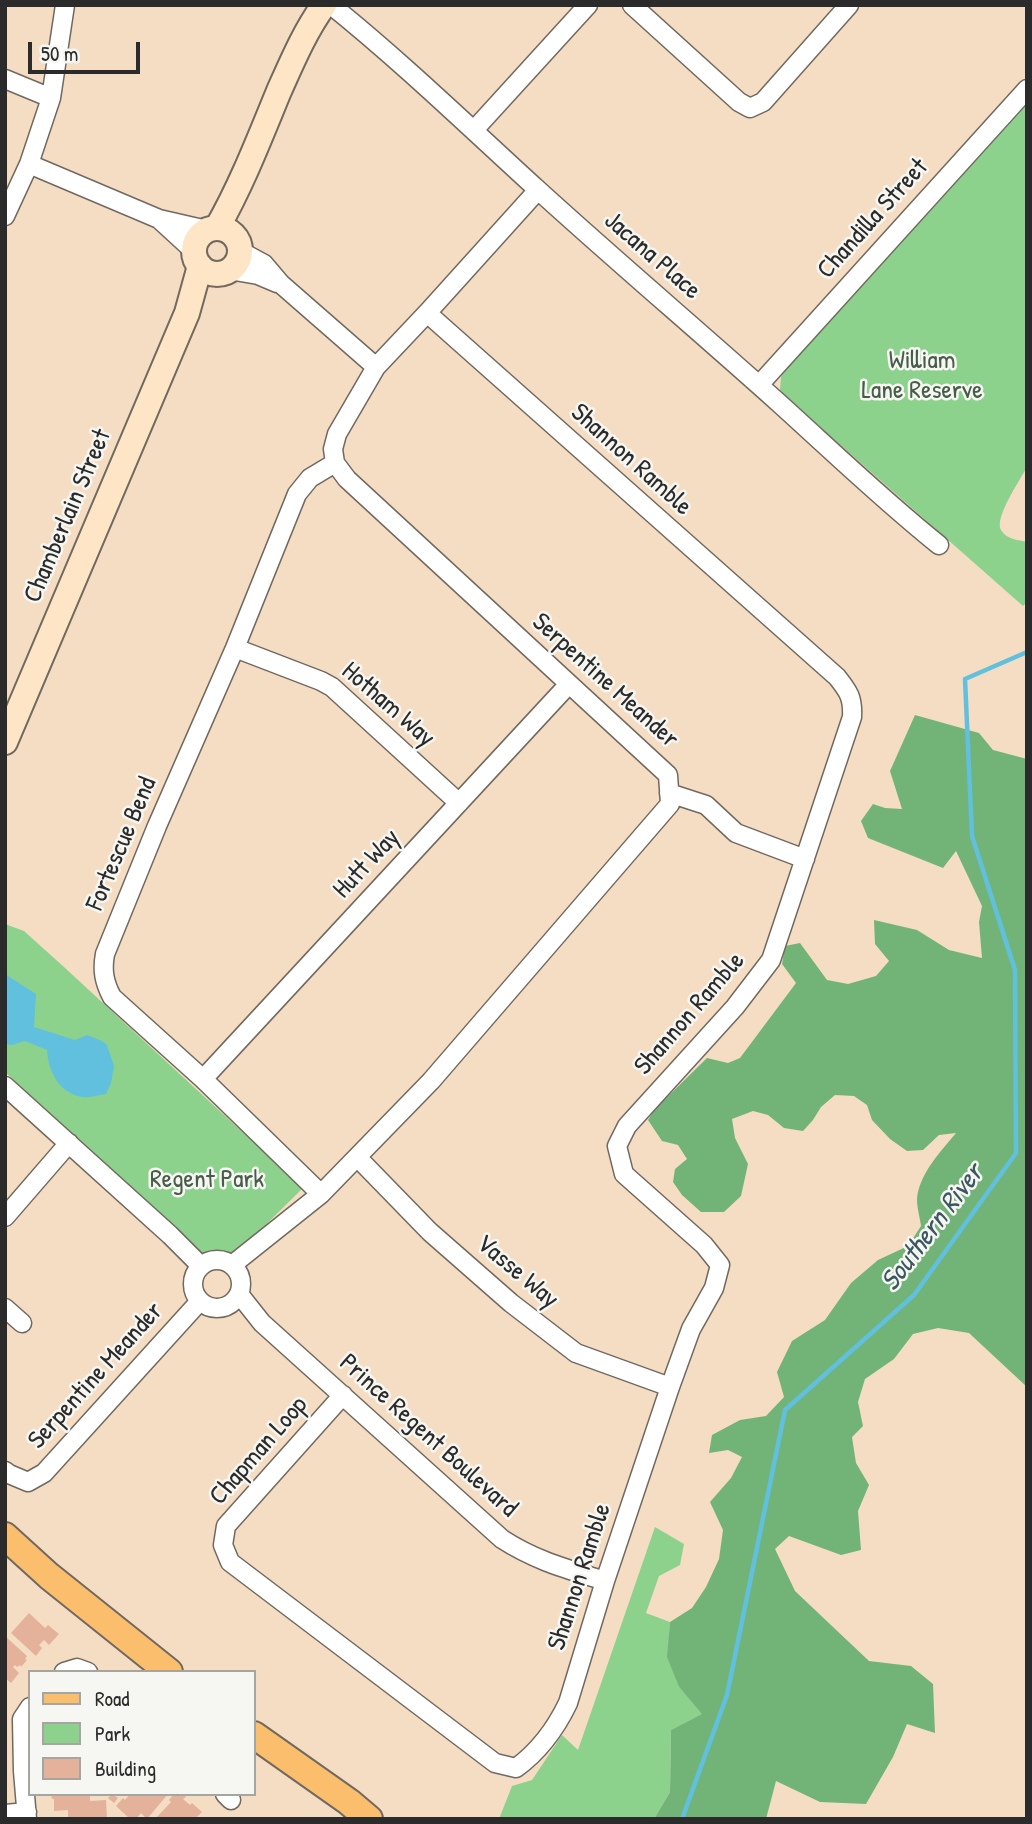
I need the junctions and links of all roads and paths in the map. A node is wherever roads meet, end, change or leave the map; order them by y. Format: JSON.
{"nodes":[{"id":1,"x":65,"y":5,"type":"edge"},
{"id":2,"x":324,"y":5,"type":"edge"},
{"id":3,"x":331,"y":5,"type":"edge"},
{"id":4,"x":588,"y":5,"type":"edge"},
{"id":5,"x":632,"y":5,"type":"edge"},
{"id":6,"x":849,"y":5,"type":"edge"},
{"id":7,"x":5,"y":79,"type":"edge"},
{"id":8,"x":1027,"y":89,"type":"edge"},
{"id":9,"x":51,"y":98,"type":"junction"},
{"id":10,"x":474,"y":130,"type":"junction"},
{"id":11,"x":29,"y":164,"type":"junction"},
{"id":12,"x":538,"y":190,"type":"junction"},
{"id":13,"x":5,"y":216,"type":"edge"},
{"id":14,"x":159,"y":219,"type":"junction"},
{"id":15,"x":217,"y":251,"type":"junction"},
{"id":16,"x":427,"y":313,"type":"junction"},
{"id":17,"x":376,"y":367,"type":"junction"},
{"id":18,"x":759,"y":385,"type":"junction"},
{"id":19,"x":335,"y":463,"type":"junction"},
{"id":20,"x":939,"y":545,"type":"dead end"},
{"id":21,"x":235,"y":648,"type":"junction"},
{"id":22,"x":569,"y":684,"type":"junction"},
{"id":23,"x":5,"y":742,"type":"edge"},
{"id":24,"x":669,"y":793,"type":"junction"},
{"id":25,"x":458,"y":803,"type":"junction"},
{"id":26,"x":805,"y":859,"type":"junction"},
{"id":27,"x":203,"y":1079,"type":"junction"},
{"id":28,"x":5,"y":1086,"type":"edge"},
{"id":29,"x":69,"y":1143,"type":"junction"},
{"id":30,"x":358,"y":1157,"type":"junction"},
{"id":31,"x":321,"y":1194,"type":"junction"},
{"id":32,"x":5,"y":1217,"type":"edge"},
{"id":33,"x":232,"y":1265,"type":"junction"},
{"id":34,"x":201,"y":1266,"type":"junction"},
{"id":35,"x":239,"y":1294,"type":"junction"},
{"id":36,"x":200,"y":1301,"type":"junction"},
{"id":37,"x":5,"y":1308,"type":"edge"},
{"id":38,"x":22,"y":1323,"type":"dead end"},
{"id":39,"x":670,"y":1387,"type":"junction"},
{"id":40,"x":343,"y":1395,"type":"junction"},
{"id":41,"x":5,"y":1471,"type":"edge"},
{"id":42,"x":5,"y":1536,"type":"edge"},
{"id":43,"x":605,"y":1581,"type":"junction"},
{"id":44,"x":166,"y":1670,"type":"edge"},
{"id":45,"x":28,"y":1710,"type":"edge"},
{"id":46,"x":256,"y":1736,"type":"edge"},
{"id":47,"x":516,"y":1768,"type":"joint"},
{"id":48,"x":5,"y":1814,"type":"edge"},
{"id":49,"x":27,"y":1816,"type":"edge"},
{"id":50,"x":369,"y":1819,"type":"edge"}],
"edges":[{"from":1,"to":9,"type":"street"},
{"from":2,"to":15,"type":"main road","name":"Chamberlain Street"},
{"from":3,"to":10,"type":"street","name":"Jacana Place"},
{"from":4,"to":10,"type":"street"},
{"from":5,"to":6,"type":"street"},
{"from":7,"to":9,"type":"street"},
{"from":8,"to":18,"type":"street","name":"Chandilla Street"},
{"from":9,"to":11,"type":"street"},
{"from":10,"to":12,"type":"street","name":"Jacana Place"},
{"from":11,"to":13,"type":"street"},
{"from":11,"to":14,"type":"street"},
{"from":12,"to":16,"type":"street"},
{"from":12,"to":18,"type":"street","name":"Jacana Place"},
{"from":14,"to":15,"type":"street"},
{"from":14,"to":15,"type":"street"},
{"from":15,"to":17,"type":"street"},
{"from":15,"to":23,"type":"main road","name":"Chamberlain Street"},
{"from":16,"to":17,"type":"street"},
{"from":16,"to":26,"type":"street","name":"Shannon Ramble"},
{"from":17,"to":19,"type":"street"},
{"from":18,"to":20,"type":"street","name":"Jacana Place"},
{"from":19,"to":21,"type":"street","name":"Fortescue Bend"},
{"from":19,"to":22,"type":"street","name":"Serpentine Meander"},
{"from":21,"to":25,"type":"street","name":"Hotham Way"},
{"from":21,"to":27,"type":"street","name":"Fortescue Bend"},
{"from":22,"to":24,"type":"street","name":"Serpentine Meander"},
{"from":22,"to":25,"type":"street","name":"Hutt Way"},
{"from":24,"to":26,"type":"street"},
{"from":24,"to":30,"type":"street","name":"Serpentine Meander"},
{"from":25,"to":27,"type":"street","name":"Hutt Way"},
{"from":26,"to":39,"type":"street","name":"Shannon Ramble"},
{"from":27,"to":31,"type":"street","name":"Fortescue Bend"},
{"from":28,"to":29,"type":"street"},
{"from":29,"to":32,"type":"street"},
{"from":29,"to":34,"type":"street"},
{"from":30,"to":31,"type":"street","name":"Serpentine Meander"},
{"from":30,"to":39,"type":"street","name":"Vasse Way"},
{"from":31,"to":33,"type":"street","name":"Serpentine Meander"},
{"from":33,"to":34,"type":"street"},
{"from":33,"to":35,"type":"street"},
{"from":34,"to":36,"type":"street"},
{"from":35,"to":36,"type":"street"},
{"from":35,"to":40,"type":"street","name":"Prince Regent Boulevard"},
{"from":36,"to":41,"type":"street","name":"Serpentine Meander"},
{"from":37,"to":38,"type":"street"},
{"from":39,"to":43,"type":"street","name":"Shannon Ramble"},
{"from":40,"to":43,"type":"street","name":"Prince Regent Boulevard"},
{"from":40,"to":47,"type":"street","name":"Chapman Loop"},
{"from":42,"to":44,"type":"main road"},
{"from":43,"to":47,"type":"street","name":"Shannon Ramble"},
{"from":45,"to":49,"type":"street"},
{"from":46,"to":50,"type":"main road"},
{"from":48,"to":49,"type":"street"}]}
